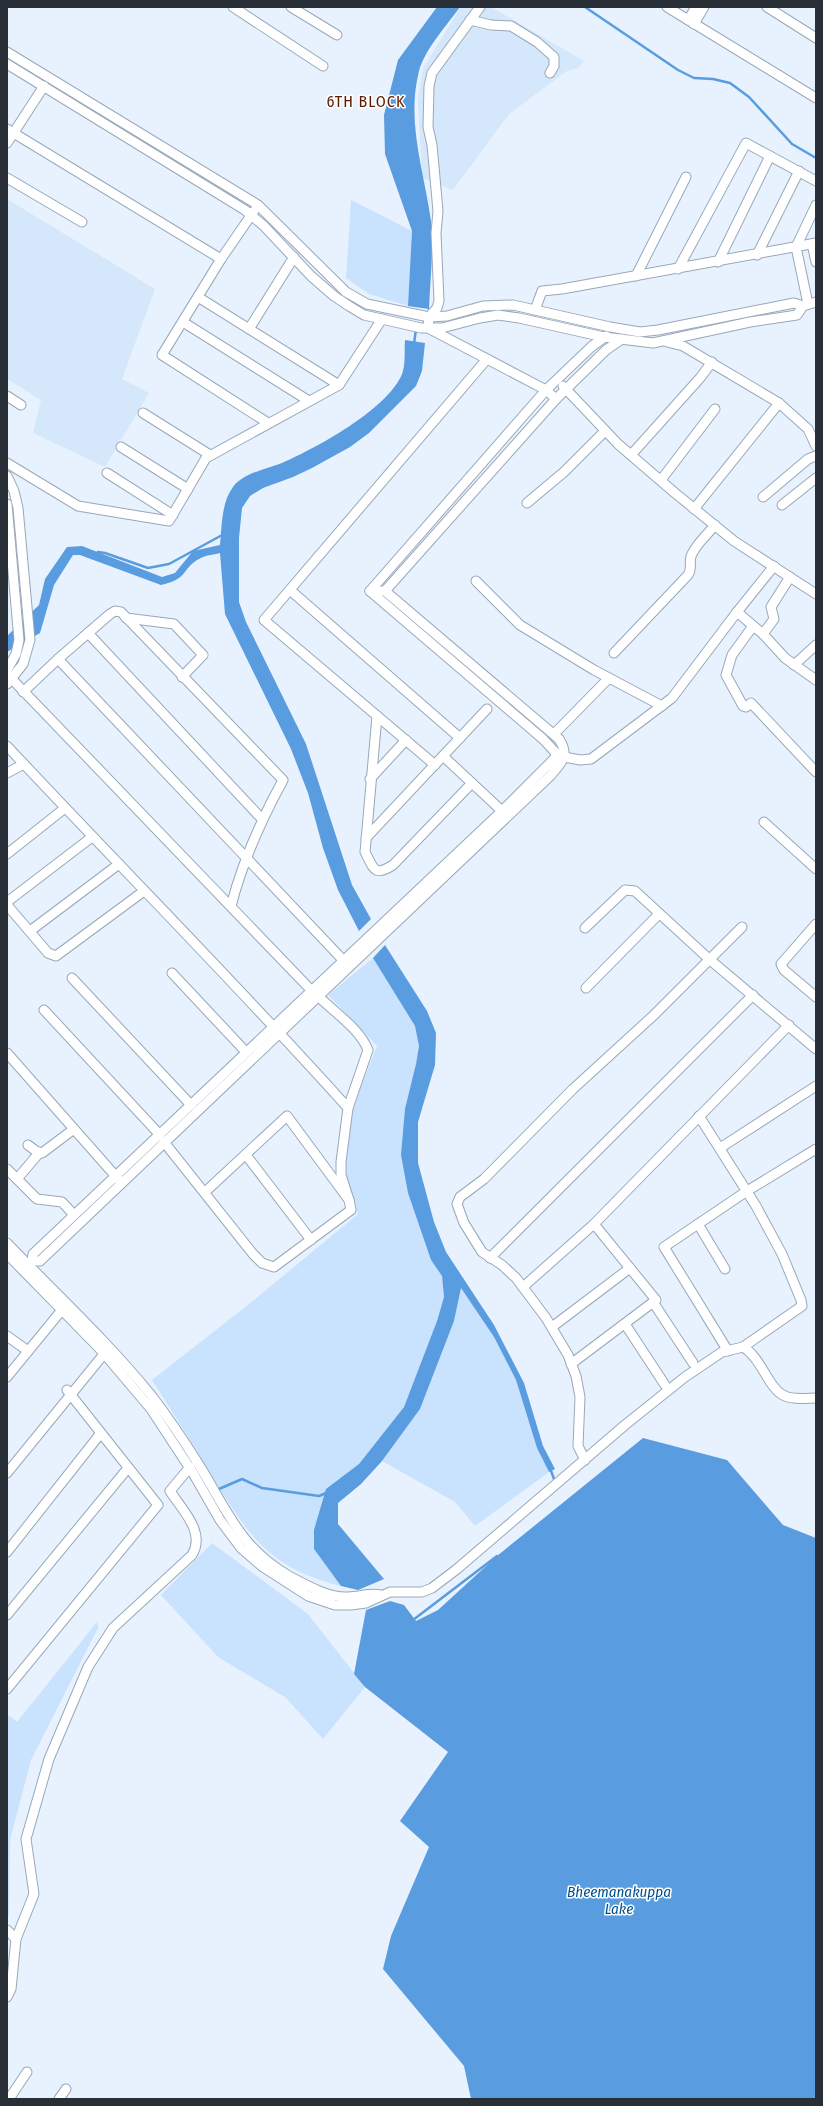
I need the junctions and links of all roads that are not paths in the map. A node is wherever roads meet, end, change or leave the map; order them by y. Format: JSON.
{"nodes":[{"id":1,"x":233,"y":7,"type":"edge"},
{"id":2,"x":291,"y":7,"type":"edge"},
{"id":3,"x":480,"y":7,"type":"edge"},
{"id":4,"x":666,"y":7,"type":"edge"},
{"id":5,"x":696,"y":7,"type":"edge"},
{"id":6,"x":704,"y":7,"type":"edge"},
{"id":7,"x":769,"y":7,"type":"edge"},
{"id":8,"x":470,"y":20,"type":"junction"},
{"id":9,"x":691,"y":22,"type":"junction"},
{"id":10,"x":337,"y":35,"type":"dead end"},
{"id":11,"x":816,"y":38,"type":"edge"},
{"id":12,"x":7,"y":52,"type":"edge"},
{"id":13,"x":7,"y":64,"type":"edge"},
{"id":14,"x":323,"y":66,"type":"dead end"},
{"id":15,"x":550,"y":73,"type":"dead end"},
{"id":16,"x":44,"y":86,"type":"junction"},
{"id":17,"x":816,"y":98,"type":"edge"},
{"id":18,"x":10,"y":131,"type":"edge"},
{"id":19,"x":7,"y":143,"type":"edge"},
{"id":20,"x":770,"y":156,"type":"junction"},
{"id":21,"x":799,"y":171,"type":"junction"},
{"id":22,"x":686,"y":177,"type":"dead end"},
{"id":23,"x":7,"y":178,"type":"edge"},
{"id":24,"x":816,"y":181,"type":"edge"},
{"id":25,"x":258,"y":205,"type":"junction"},
{"id":26,"x":816,"y":205,"type":"edge"},
{"id":27,"x":251,"y":215,"type":"junction"},
{"id":28,"x":82,"y":222,"type":"dead end"},
{"id":29,"x":814,"y":244,"type":"edge"},
{"id":30,"x":796,"y":247,"type":"junction"},
{"id":31,"x":757,"y":255,"type":"junction"},
{"id":32,"x":294,"y":257,"type":"junction"},
{"id":33,"x":221,"y":259,"type":"junction"},
{"id":34,"x":718,"y":262,"type":"junction"},
{"id":35,"x":816,"y":262,"type":"edge"},
{"id":36,"x":678,"y":269,"type":"junction"},
{"id":37,"x":636,"y":276,"type":"junction"},
{"id":38,"x":198,"y":297,"type":"junction"},
{"id":39,"x":809,"y":304,"type":"edge"},
{"id":40,"x":535,"y":310,"type":"junction"},
{"id":41,"x":420,"y":315,"type":"junction"},
{"id":42,"x":382,"y":319,"type":"junction"},
{"id":43,"x":183,"y":322,"type":"junction"},
{"id":44,"x":428,"y":328,"type":"junction"},
{"id":45,"x":619,"y":328,"type":"junction"},
{"id":46,"x":249,"y":329,"type":"junction"},
{"id":47,"x":636,"y":331,"type":"junction"},
{"id":48,"x":604,"y":337,"type":"junction"},
{"id":49,"x":620,"y":340,"type":"junction"},
{"id":50,"x":665,"y":341,"type":"junction"},
{"id":51,"x":487,"y":359,"type":"junction"},
{"id":52,"x":712,"y":362,"type":"junction"},
{"id":53,"x":557,"y":379,"type":"junction"},
{"id":54,"x":339,"y":385,"type":"junction"},
{"id":55,"x":566,"y":389,"type":"junction"},
{"id":56,"x":546,"y":390,"type":"junction"},
{"id":57,"x":7,"y":396,"type":"edge"},
{"id":58,"x":556,"y":400,"type":"junction"},
{"id":59,"x":309,"y":401,"type":"junction"},
{"id":60,"x":779,"y":403,"type":"junction"},
{"id":61,"x":21,"y":405,"type":"dead end"},
{"id":62,"x":715,"y":408,"type":"dead end"},
{"id":63,"x":143,"y":413,"type":"dead end"},
{"id":64,"x":268,"y":423,"type":"junction"},
{"id":65,"x":605,"y":431,"type":"junction"},
{"id":66,"x":816,"y":446,"type":"edge"},
{"id":67,"x":121,"y":447,"type":"dead end"},
{"id":68,"x":210,"y":455,"type":"junction"},
{"id":69,"x":631,"y":455,"type":"junction"},
{"id":70,"x":816,"y":456,"type":"edge"},
{"id":71,"x":7,"y":463,"type":"edge"},
{"id":72,"x":107,"y":473,"type":"dead end"},
{"id":73,"x":7,"y":476,"type":"edge"},
{"id":74,"x":816,"y":478,"type":"edge"},
{"id":75,"x":661,"y":480,"type":"junction"},
{"id":76,"x":188,"y":488,"type":"junction"},
{"id":77,"x":763,"y":497,"type":"dead end"},
{"id":78,"x":527,"y":502,"type":"dead end"},
{"id":79,"x":7,"y":504,"type":"edge"},
{"id":80,"x":782,"y":505,"type":"dead end"},
{"id":81,"x":694,"y":509,"type":"junction"},
{"id":82,"x":173,"y":515,"type":"junction"},
{"id":83,"x":715,"y":526,"type":"junction"},
{"id":84,"x":774,"y":566,"type":"junction"},
{"id":85,"x":790,"y":577,"type":"junction"},
{"id":86,"x":476,"y":580,"type":"dead end"},
{"id":87,"x":290,"y":590,"type":"junction"},
{"id":88,"x":370,"y":591,"type":"junction"},
{"id":89,"x":385,"y":591,"type":"junction"},
{"id":90,"x":816,"y":594,"type":"edge"},
{"id":91,"x":737,"y":612,"type":"junction"},
{"id":92,"x":126,"y":618,"type":"junction"},
{"id":93,"x":753,"y":626,"type":"junction"},
{"id":94,"x":88,"y":633,"type":"junction"},
{"id":95,"x":763,"y":634,"type":"junction"},
{"id":96,"x":816,"y":645,"type":"edge"},
{"id":97,"x":614,"y":653,"type":"dead end"},
{"id":98,"x":58,"y":659,"type":"junction"},
{"id":99,"x":794,"y":665,"type":"junction"},
{"id":100,"x":7,"y":670,"type":"edge"},
{"id":101,"x":182,"y":677,"type":"junction"},
{"id":102,"x":609,"y":678,"type":"junction"},
{"id":103,"x":9,"y":679,"type":"edge"},
{"id":104,"x":816,"y":680,"type":"edge"},
{"id":105,"x":23,"y":692,"type":"junction"},
{"id":106,"x":662,"y":706,"type":"junction"},
{"id":107,"x":487,"y":709,"type":"dead end"},
{"id":108,"x":377,"y":716,"type":"junction"},
{"id":109,"x":554,"y":734,"type":"junction"},
{"id":110,"x":460,"y":738,"type":"junction"},
{"id":111,"x":406,"y":740,"type":"junction"},
{"id":112,"x":7,"y":746,"type":"edge"},
{"id":113,"x":443,"y":756,"type":"junction"},
{"id":114,"x":560,"y":756,"type":"junction"},
{"id":115,"x":24,"y":764,"type":"junction"},
{"id":116,"x":435,"y":765,"type":"junction"},
{"id":117,"x":816,"y":772,"type":"edge"},
{"id":118,"x":7,"y":773,"type":"edge"},
{"id":119,"x":370,"y":779,"type":"junction"},
{"id":120,"x":472,"y":783,"type":"junction"},
{"id":121,"x":65,"y":808,"type":"junction"},
{"id":122,"x":502,"y":811,"type":"junction"},
{"id":123,"x":262,"y":819,"type":"junction"},
{"id":124,"x":764,"y":822,"type":"dead end"},
{"id":125,"x":92,"y":838,"type":"junction"},
{"id":126,"x":366,"y":838,"type":"junction"},
{"id":127,"x":7,"y":854,"type":"edge"},
{"id":128,"x":245,"y":858,"type":"junction"},
{"id":129,"x":119,"y":864,"type":"junction"},
{"id":130,"x":816,"y":869,"type":"edge"},
{"id":131,"x":144,"y":891,"type":"junction"},
{"id":132,"x":7,"y":903,"type":"edge"},
{"id":133,"x":231,"y":906,"type":"junction"},
{"id":134,"x":659,"y":914,"type":"junction"},
{"id":135,"x":816,"y":924,"type":"edge"},
{"id":136,"x":742,"y":927,"type":"dead end"},
{"id":137,"x":585,"y":928,"type":"dead end"},
{"id":138,"x":30,"y":931,"type":"junction"},
{"id":139,"x":709,"y":959,"type":"junction"},
{"id":140,"x":343,"y":960,"type":"junction"},
{"id":141,"x":172,"y":973,"type":"dead end"},
{"id":142,"x":72,"y":978,"type":"dead end"},
{"id":143,"x":586,"y":988,"type":"dead end"},
{"id":144,"x":315,"y":993,"type":"junction"},
{"id":145,"x":753,"y":995,"type":"junction"},
{"id":146,"x":816,"y":997,"type":"edge"},
{"id":147,"x":44,"y":1010,"type":"dead end"},
{"id":148,"x":789,"y":1025,"type":"junction"},
{"id":149,"x":277,"y":1029,"type":"junction"},
{"id":150,"x":816,"y":1049,"type":"edge"},
{"id":151,"x":246,"y":1052,"type":"junction"},
{"id":152,"x":7,"y":1053,"type":"edge"},
{"id":153,"x":816,"y":1086,"type":"edge"},
{"id":154,"x":191,"y":1106,"type":"junction"},
{"id":155,"x":348,"y":1108,"type":"junction"},
{"id":156,"x":699,"y":1116,"type":"junction"},
{"id":157,"x":74,"y":1129,"type":"junction"},
{"id":158,"x":162,"y":1138,"type":"junction"},
{"id":159,"x":28,"y":1145,"type":"dead end"},
{"id":160,"x":720,"y":1148,"type":"junction"},
{"id":161,"x":816,"y":1149,"type":"edge"},
{"id":162,"x":39,"y":1153,"type":"junction"},
{"id":163,"x":246,"y":1155,"type":"junction"},
{"id":164,"x":7,"y":1169,"type":"edge"},
{"id":165,"x":17,"y":1179,"type":"junction"},
{"id":166,"x":118,"y":1180,"type":"junction"},
{"id":167,"x":747,"y":1191,"type":"junction"},
{"id":168,"x":205,"y":1192,"type":"junction"},
{"id":169,"x":349,"y":1200,"type":"junction"},
{"id":170,"x":74,"y":1215,"type":"junction"},
{"id":171,"x":594,"y":1224,"type":"junction"},
{"id":172,"x":698,"y":1224,"type":"junction"},
{"id":173,"x":311,"y":1240,"type":"junction"},
{"id":174,"x":7,"y":1244,"type":"edge"},
{"id":175,"x":7,"y":1254,"type":"edge"},
{"id":176,"x":490,"y":1258,"type":"junction"},
{"id":177,"x":28,"y":1265,"type":"junction"},
{"id":178,"x":630,"y":1268,"type":"junction"},
{"id":179,"x":725,"y":1269,"type":"dead end"},
{"id":180,"x":523,"y":1287,"type":"junction"},
{"id":181,"x":654,"y":1302,"type":"junction"},
{"id":182,"x":61,"y":1310,"type":"junction"},
{"id":183,"x":625,"y":1324,"type":"junction"},
{"id":184,"x":552,"y":1327,"type":"junction"},
{"id":185,"x":7,"y":1336,"type":"edge"},
{"id":186,"x":743,"y":1347,"type":"junction"},
{"id":187,"x":28,"y":1351,"type":"junction"},
{"id":188,"x":728,"y":1351,"type":"junction"},
{"id":189,"x":102,"y":1352,"type":"junction"},
{"id":190,"x":692,"y":1363,"type":"dead end"},
{"id":191,"x":571,"y":1364,"type":"junction"},
{"id":192,"x":7,"y":1377,"type":"edge"},
{"id":193,"x":665,"y":1385,"type":"dead end"},
{"id":194,"x":69,"y":1392,"type":"junction"},
{"id":195,"x":816,"y":1398,"type":"edge"},
{"id":196,"x":101,"y":1433,"type":"junction"},
{"id":197,"x":585,"y":1460,"type":"junction"},
{"id":198,"x":7,"y":1464,"type":"edge"},
{"id":199,"x":190,"y":1467,"type":"junction"},
{"id":200,"x":128,"y":1468,"type":"junction"},
{"id":201,"x":7,"y":1474,"type":"edge"},
{"id":202,"x":7,"y":1552,"type":"edge"},
{"id":203,"x":381,"y":1595,"type":"junction"},
{"id":204,"x":7,"y":1615,"type":"edge"},
{"id":205,"x":7,"y":1689,"type":"edge"},
{"id":206,"x":7,"y":1930,"type":"edge"},
{"id":207,"x":16,"y":1939,"type":"junction"},
{"id":208,"x":7,"y":1997,"type":"edge"},
{"id":209,"x":28,"y":2072,"type":"dead end"},
{"id":210,"x":66,"y":2089,"type":"dead end"},
{"id":211,"x":9,"y":2099,"type":"edge"},
{"id":212,"x":59,"y":2099,"type":"edge"}],
"edges":[{"from":1,"to":14,"type":"street"},
{"from":2,"to":10,"type":"street"},
{"from":3,"to":8,"type":"street"},
{"from":4,"to":9,"type":"street"},
{"from":5,"to":9,"type":"street"},
{"from":6,"to":9,"type":"street"},
{"from":7,"to":11,"type":"street"},
{"from":8,"to":15,"type":"street"},
{"from":8,"to":41,"type":"street"},
{"from":9,"to":17,"type":"street"},
{"from":12,"to":25,"type":"street"},
{"from":13,"to":16,"type":"street"},
{"from":16,"to":18,"type":"street"},
{"from":16,"to":27,"type":"street"},
{"from":18,"to":19,"type":"street"},
{"from":18,"to":33,"type":"street"},
{"from":20,"to":21,"type":"street"},
{"from":20,"to":34,"type":"street"},
{"from":20,"to":36,"type":"street"},
{"from":21,"to":24,"type":"street"},
{"from":21,"to":31,"type":"street"},
{"from":22,"to":37,"type":"street"},
{"from":23,"to":28,"type":"street"},
{"from":25,"to":27,"type":"street"},
{"from":25,"to":41,"type":"street"},
{"from":26,"to":30,"type":"street"},
{"from":27,"to":32,"type":"street"},
{"from":27,"to":33,"type":"street"},
{"from":29,"to":30,"type":"street"},
{"from":29,"to":35,"type":"street"},
{"from":30,"to":31,"type":"street"},
{"from":30,"to":39,"type":"street"},
{"from":31,"to":34,"type":"street"},
{"from":32,"to":42,"type":"street"},
{"from":32,"to":46,"type":"street"},
{"from":33,"to":38,"type":"street"},
{"from":34,"to":36,"type":"street"},
{"from":36,"to":37,"type":"street"},
{"from":37,"to":40,"type":"street"},
{"from":38,"to":43,"type":"street"},
{"from":38,"to":46,"type":"street"},
{"from":39,"to":47,"type":"street"},
{"from":39,"to":50,"type":"street"},
{"from":40,"to":41,"type":"street"},
{"from":40,"to":45,"type":"street"},
{"from":41,"to":44,"type":"street"},
{"from":42,"to":44,"type":"street"},
{"from":42,"to":54,"type":"street"},
{"from":43,"to":59,"type":"street"},
{"from":43,"to":64,"type":"street"},
{"from":44,"to":48,"type":"street"},
{"from":44,"to":51,"type":"street"},
{"from":45,"to":47,"type":"street"},
{"from":45,"to":48,"type":"street"},
{"from":46,"to":54,"type":"street"},
{"from":47,"to":49,"type":"street"},
{"from":48,"to":49,"type":"street"},
{"from":48,"to":53,"type":"street"},
{"from":49,"to":50,"type":"street"},
{"from":49,"to":55,"type":"street"},
{"from":50,"to":52,"type":"street"},
{"from":51,"to":56,"type":"street"},
{"from":51,"to":87,"type":"street"},
{"from":52,"to":60,"type":"street"},
{"from":52,"to":69,"type":"street"},
{"from":53,"to":55,"type":"street"},
{"from":53,"to":56,"type":"street"},
{"from":54,"to":59,"type":"street"},
{"from":55,"to":58,"type":"street"},
{"from":55,"to":65,"type":"street"},
{"from":56,"to":58,"type":"street"},
{"from":56,"to":88,"type":"street"},
{"from":57,"to":61,"type":"street"},
{"from":58,"to":89,"type":"street"},
{"from":59,"to":64,"type":"street"},
{"from":60,"to":66,"type":"street"},
{"from":60,"to":81,"type":"street"},
{"from":62,"to":75,"type":"street"},
{"from":63,"to":68,"type":"street"},
{"from":64,"to":68,"type":"street"},
{"from":65,"to":69,"type":"street"},
{"from":65,"to":78,"type":"street"},
{"from":67,"to":76,"type":"street"},
{"from":68,"to":76,"type":"street"},
{"from":69,"to":75,"type":"street"},
{"from":70,"to":77,"type":"street"},
{"from":71,"to":82,"type":"street"},
{"from":72,"to":82,"type":"street"},
{"from":73,"to":103,"type":"street"},
{"from":74,"to":80,"type":"street"},
{"from":75,"to":81,"type":"street"},
{"from":76,"to":82,"type":"street"},
{"from":79,"to":100,"type":"street"},
{"from":81,"to":83,"type":"street"},
{"from":83,"to":84,"type":"street"},
{"from":83,"to":97,"type":"street"},
{"from":84,"to":85,"type":"street"},
{"from":84,"to":91,"type":"street"},
{"from":85,"to":90,"type":"street"},
{"from":85,"to":95,"type":"street"},
{"from":86,"to":102,"type":"street"},
{"from":87,"to":108,"type":"street"},
{"from":87,"to":110,"type":"street"},
{"from":88,"to":89,"type":"street"},
{"from":88,"to":114,"type":"street"},
{"from":89,"to":109,"type":"street"},
{"from":91,"to":93,"type":"street"},
{"from":91,"to":106,"type":"street"},
{"from":92,"to":94,"type":"street"},
{"from":92,"to":101,"type":"street"},
{"from":92,"to":101,"type":"street"},
{"from":93,"to":95,"type":"street"},
{"from":93,"to":117,"type":"street"},
{"from":94,"to":98,"type":"street"},
{"from":94,"to":123,"type":"street"},
{"from":95,"to":99,"type":"street"},
{"from":96,"to":99,"type":"street"},
{"from":98,"to":105,"type":"street"},
{"from":98,"to":128,"type":"street"},
{"from":99,"to":104,"type":"street"},
{"from":101,"to":123,"type":"street"},
{"from":102,"to":106,"type":"street"},
{"from":102,"to":109,"type":"street"},
{"from":103,"to":105,"type":"street"},
{"from":105,"to":133,"type":"street"},
{"from":106,"to":114,"type":"street"},
{"from":107,"to":110,"type":"street"},
{"from":108,"to":111,"type":"street"},
{"from":108,"to":119,"type":"street"},
{"from":109,"to":114,"type":"street"},
{"from":110,"to":113,"type":"street"},
{"from":111,"to":116,"type":"street"},
{"from":111,"to":119,"type":"street"},
{"from":112,"to":115,"type":"street"},
{"from":113,"to":116,"type":"street"},
{"from":113,"to":120,"type":"street"},
{"from":114,"to":122,"type":"street"},
{"from":114,"to":144,"type":"street"},
{"from":115,"to":118,"type":"street"},
{"from":115,"to":121,"type":"street"},
{"from":116,"to":126,"type":"street"},
{"from":119,"to":126,"type":"street"},
{"from":120,"to":122,"type":"street"},
{"from":120,"to":126,"type":"street"},
{"from":121,"to":125,"type":"street"},
{"from":121,"to":127,"type":"street"},
{"from":122,"to":140,"type":"street"},
{"from":123,"to":128,"type":"street"},
{"from":124,"to":130,"type":"street"},
{"from":125,"to":129,"type":"street"},
{"from":125,"to":132,"type":"street"},
{"from":128,"to":133,"type":"street"},
{"from":128,"to":140,"type":"street"},
{"from":129,"to":131,"type":"street"},
{"from":129,"to":138,"type":"street"},
{"from":131,"to":138,"type":"street"},
{"from":131,"to":149,"type":"street"},
{"from":132,"to":138,"type":"street"},
{"from":133,"to":144,"type":"street"},
{"from":134,"to":137,"type":"street"},
{"from":134,"to":139,"type":"street"},
{"from":134,"to":143,"type":"street"},
{"from":135,"to":146,"type":"street"},
{"from":136,"to":139,"type":"street"},
{"from":139,"to":145,"type":"street"},
{"from":139,"to":176,"type":"street"},
{"from":140,"to":144,"type":"street"},
{"from":141,"to":151,"type":"street"},
{"from":142,"to":154,"type":"street"},
{"from":144,"to":149,"type":"street"},
{"from":144,"to":155,"type":"street"},
{"from":145,"to":148,"type":"street"},
{"from":145,"to":176,"type":"street"},
{"from":147,"to":158,"type":"street"},
{"from":148,"to":150,"type":"street"},
{"from":148,"to":156,"type":"street"},
{"from":149,"to":151,"type":"street"},
{"from":149,"to":155,"type":"street"},
{"from":149,"to":158,"type":"street"},
{"from":151,"to":154,"type":"street"},
{"from":152,"to":157,"type":"street"},
{"from":153,"to":160,"type":"street"},
{"from":154,"to":158,"type":"street"},
{"from":155,"to":169,"type":"street"},
{"from":156,"to":160,"type":"street"},
{"from":156,"to":171,"type":"street"},
{"from":157,"to":162,"type":"street"},
{"from":157,"to":166,"type":"street"},
{"from":158,"to":166,"type":"street"},
{"from":158,"to":168,"type":"street"},
{"from":159,"to":162,"type":"street"},
{"from":160,"to":167,"type":"street"},
{"from":161,"to":167,"type":"street"},
{"from":162,"to":165,"type":"street"},
{"from":163,"to":168,"type":"street"},
{"from":163,"to":169,"type":"street"},
{"from":163,"to":173,"type":"street"},
{"from":164,"to":165,"type":"street"},
{"from":165,"to":170,"type":"street"},
{"from":166,"to":170,"type":"street"},
{"from":166,"to":177,"type":"street"},
{"from":167,"to":172,"type":"street"},
{"from":167,"to":186,"type":"street"},
{"from":168,"to":173,"type":"street"},
{"from":169,"to":173,"type":"street"},
{"from":170,"to":177,"type":"street"},
{"from":171,"to":178,"type":"street"},
{"from":171,"to":180,"type":"street"},
{"from":172,"to":179,"type":"street"},
{"from":172,"to":188,"type":"street"},
{"from":174,"to":177,"type":"street"},
{"from":175,"to":177,"type":"street"},
{"from":176,"to":180,"type":"street"},
{"from":177,"to":182,"type":"street"},
{"from":177,"to":203,"type":"street"},
{"from":178,"to":181,"type":"street"},
{"from":178,"to":184,"type":"street"},
{"from":180,"to":184,"type":"street"},
{"from":181,"to":183,"type":"street"},
{"from":181,"to":190,"type":"street"},
{"from":182,"to":187,"type":"street"},
{"from":182,"to":189,"type":"street"},
{"from":183,"to":191,"type":"street"},
{"from":183,"to":193,"type":"street"},
{"from":184,"to":191,"type":"street"},
{"from":185,"to":187,"type":"street"},
{"from":186,"to":188,"type":"street"},
{"from":186,"to":195,"type":"street"},
{"from":187,"to":192,"type":"street"},
{"from":188,"to":197,"type":"street"},
{"from":189,"to":194,"type":"street"},
{"from":189,"to":199,"type":"street"},
{"from":191,"to":197,"type":"street"},
{"from":194,"to":196,"type":"street"},
{"from":194,"to":198,"type":"street"},
{"from":194,"to":201,"type":"street"},
{"from":196,"to":200,"type":"street"},
{"from":196,"to":202,"type":"street"},
{"from":197,"to":203,"type":"street"},
{"from":199,"to":203,"type":"street"},
{"from":199,"to":207,"type":"street"},
{"from":200,"to":204,"type":"street"},
{"from":200,"to":205,"type":"street"},
{"from":206,"to":207,"type":"street"},
{"from":207,"to":208,"type":"street"},
{"from":209,"to":211,"type":"street"},
{"from":210,"to":212,"type":"street"}]}
